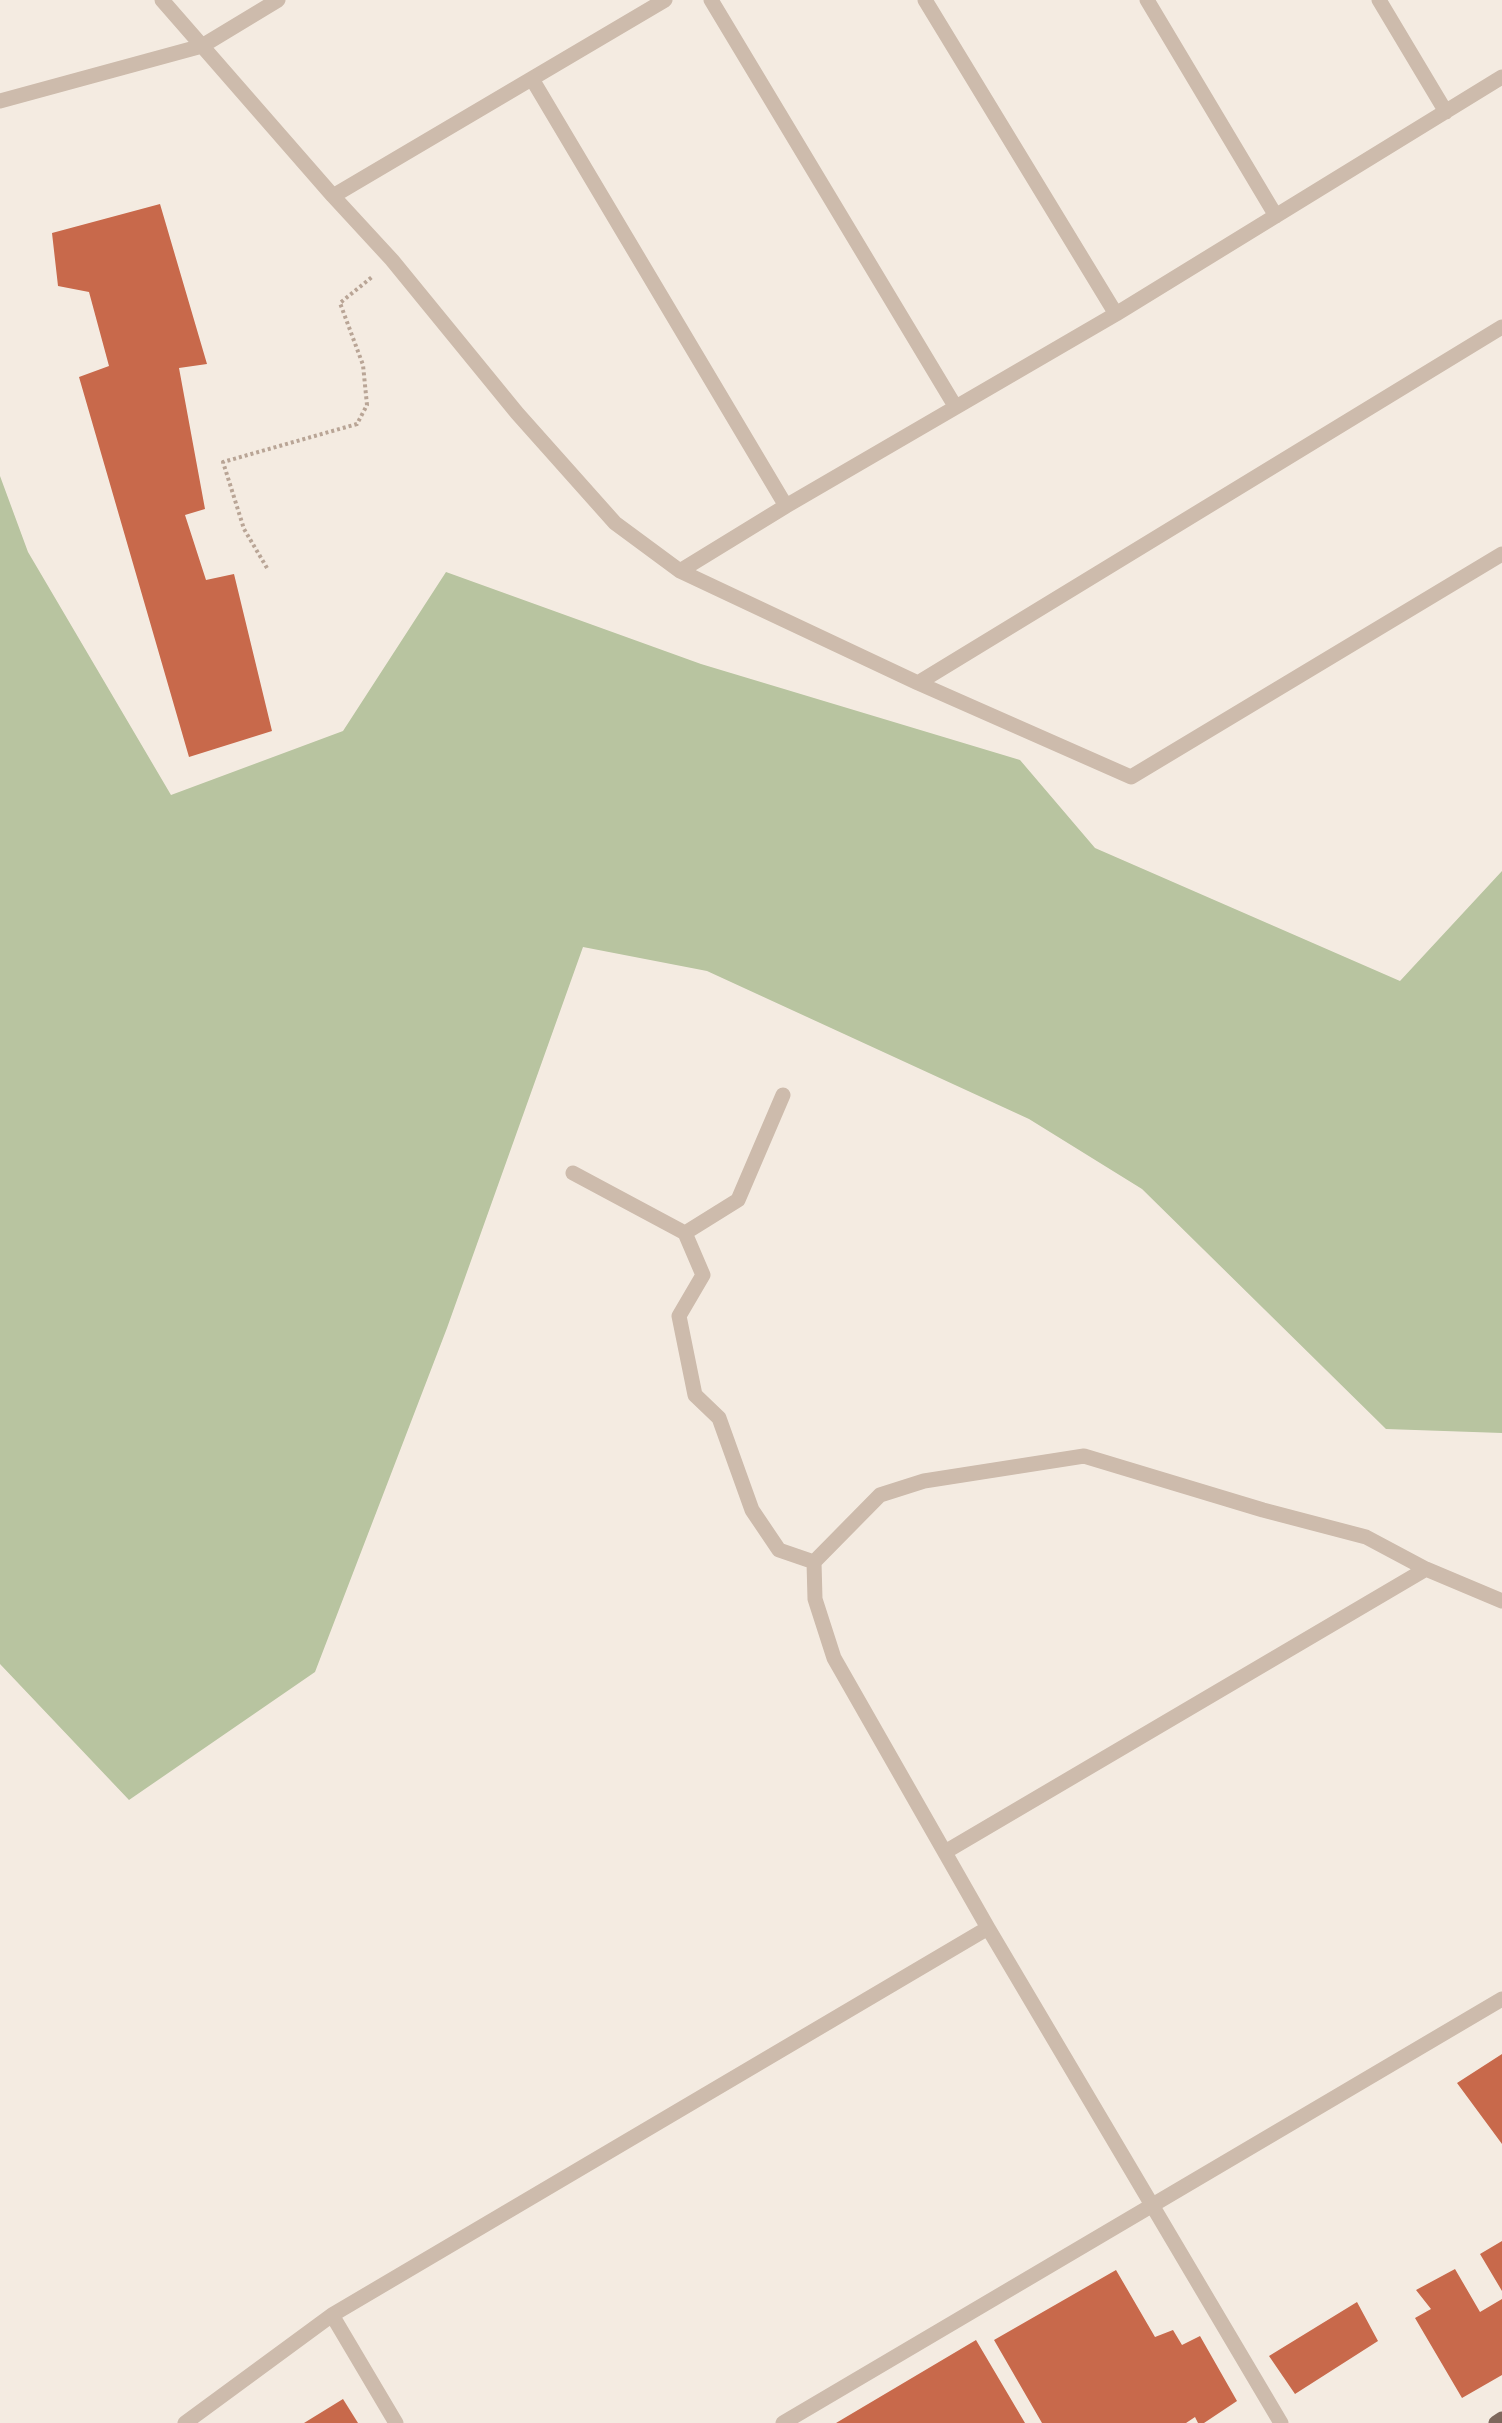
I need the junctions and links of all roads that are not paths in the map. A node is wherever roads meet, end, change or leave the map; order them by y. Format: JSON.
{"nodes":[{"id":1,"x":162,"y":0,"type":"edge"},
{"id":2,"x":278,"y":0,"type":"edge"},
{"id":3,"x":665,"y":0,"type":"edge"},
{"id":4,"x":711,"y":0,"type":"edge"},
{"id":5,"x":925,"y":0,"type":"edge"},
{"id":6,"x":1147,"y":0,"type":"edge"},
{"id":7,"x":1380,"y":0,"type":"edge"},
{"id":8,"x":202,"y":46,"type":"junction"},
{"id":9,"x":1502,"y":77,"type":"edge"},
{"id":10,"x":532,"y":79,"type":"junction"},
{"id":11,"x":0,"y":101,"type":"edge"},
{"id":12,"x":1446,"y":112,"type":"junction"},
{"id":13,"x":333,"y":196,"type":"junction"},
{"id":14,"x":1276,"y":216,"type":"junction"},
{"id":15,"x":1116,"y":314,"type":"junction"},
{"id":16,"x":1502,"y":327,"type":"edge"},
{"id":17,"x":956,"y":406,"type":"junction"},
{"id":18,"x":786,"y":506,"type":"junction"},
{"id":19,"x":1502,"y":554,"type":"edge"},
{"id":20,"x":680,"y":571,"type":"junction"},
{"id":21,"x":918,"y":683,"type":"junction"},
{"id":22,"x":783,"y":1095,"type":"dead end"},
{"id":23,"x":573,"y":1173,"type":"dead end"},
{"id":24,"x":685,"y":1233,"type":"junction"},
{"id":25,"x":814,"y":1562,"type":"junction"},
{"id":26,"x":1426,"y":1569,"type":"junction"},
{"id":27,"x":1502,"y":1601,"type":"edge"},
{"id":28,"x":945,"y":1852,"type":"junction"},
{"id":29,"x":988,"y":1928,"type":"junction"},
{"id":30,"x":1502,"y":1999,"type":"edge"},
{"id":31,"x":1153,"y":2204,"type":"junction"},
{"id":32,"x":332,"y":2315,"type":"junction"},
{"id":33,"x":1502,"y":2419,"type":"edge"},
{"id":34,"x":185,"y":2423,"type":"edge"},
{"id":35,"x":396,"y":2423,"type":"edge"},
{"id":36,"x":783,"y":2423,"type":"edge"},
{"id":37,"x":1281,"y":2423,"type":"edge"},
{"id":38,"x":1496,"y":2423,"type":"edge"}],
"edges":[{"from":1,"to":8,"type":"street"},
{"from":2,"to":8,"type":"street"},
{"from":3,"to":10,"type":"street"},
{"from":4,"to":17,"type":"street"},
{"from":5,"to":15,"type":"street"},
{"from":6,"to":14,"type":"street"},
{"from":7,"to":12,"type":"street"},
{"from":8,"to":11,"type":"street"},
{"from":8,"to":13,"type":"street"},
{"from":9,"to":12,"type":"street"},
{"from":10,"to":13,"type":"street"},
{"from":10,"to":18,"type":"street"},
{"from":12,"to":14,"type":"street"},
{"from":13,"to":20,"type":"street"},
{"from":14,"to":15,"type":"street"},
{"from":15,"to":17,"type":"street"},
{"from":16,"to":21,"type":"street"},
{"from":17,"to":18,"type":"street"},
{"from":18,"to":20,"type":"street"},
{"from":19,"to":21,"type":"street"},
{"from":20,"to":21,"type":"street"},
{"from":22,"to":24,"type":"street"},
{"from":23,"to":24,"type":"street"},
{"from":24,"to":25,"type":"street"},
{"from":25,"to":26,"type":"street"},
{"from":25,"to":28,"type":"street"},
{"from":26,"to":27,"type":"street"},
{"from":26,"to":28,"type":"street"},
{"from":28,"to":29,"type":"street"},
{"from":29,"to":31,"type":"street"},
{"from":29,"to":32,"type":"street"},
{"from":30,"to":31,"type":"street"},
{"from":31,"to":36,"type":"street"},
{"from":31,"to":37,"type":"street"},
{"from":32,"to":34,"type":"street"},
{"from":32,"to":35,"type":"street"},
{"from":33,"to":38,"type":"main road"}]}
